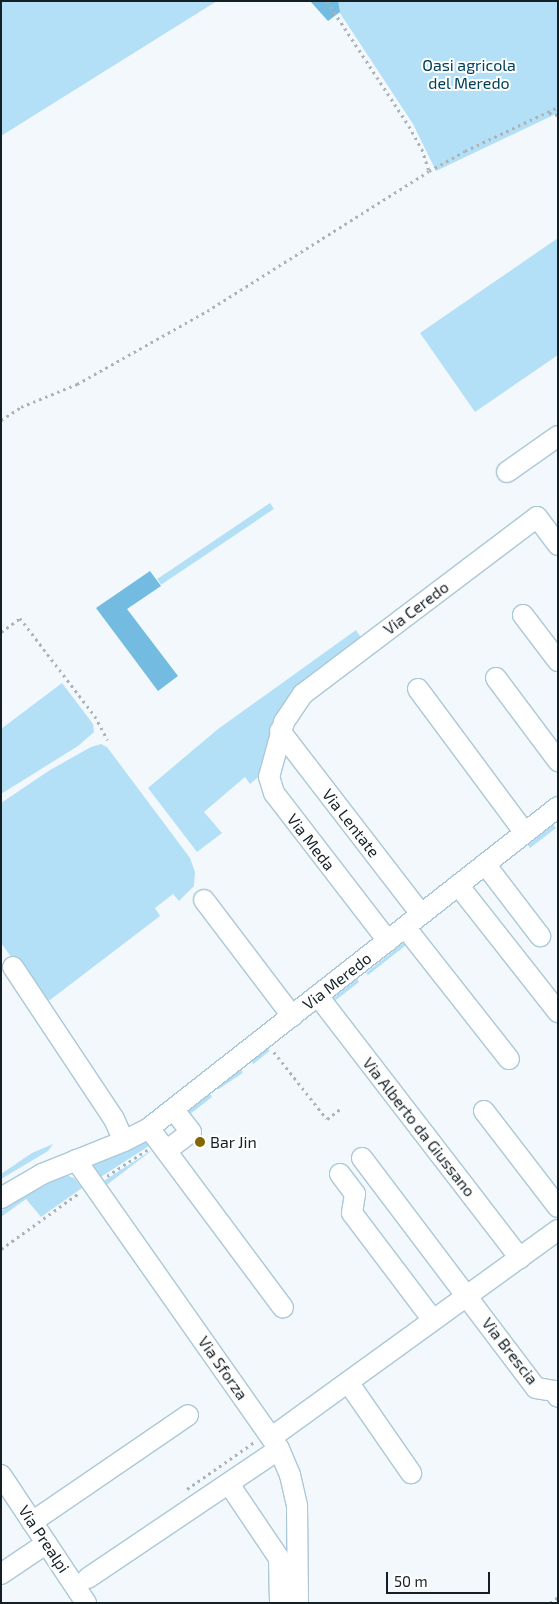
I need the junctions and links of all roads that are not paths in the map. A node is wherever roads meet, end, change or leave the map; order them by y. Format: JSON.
{"nodes":[{"id":1,"x":558,"y":436,"type":"edge"},
{"id":2,"x":558,"y":453,"type":"edge"},
{"id":3,"x":558,"y":545,"type":"edge"},
{"id":4,"x":523,"y":615,"type":"dead end"},
{"id":5,"x":558,"y":661,"type":"edge"},
{"id":6,"x":496,"y":678,"type":"dead end"},
{"id":7,"x":418,"y":689,"type":"dead end"},
{"id":8,"x":280,"y":731,"type":"junction"},
{"id":9,"x":558,"y":761,"type":"edge"},
{"id":10,"x":555,"y":815,"type":"edge"},
{"id":11,"x":524,"y":833,"type":"junction"},
{"id":12,"x":484,"y":864,"type":"junction"},
{"id":13,"x":458,"y":885,"type":"junction"},
{"id":14,"x":204,"y":900,"type":"dead end"},
{"id":15,"x":421,"y":914,"type":"junction"},
{"id":16,"x":405,"y":928,"type":"junction"},
{"id":17,"x":540,"y":936,"type":"dead end"},
{"id":18,"x":388,"y":941,"type":"junction"},
{"id":19,"x":13,"y":966,"type":"dead end"},
{"id":20,"x":318,"y":996,"type":"junction"},
{"id":21,"x":558,"y":1012,"type":"edge"},
{"id":22,"x":292,"y":1016,"type":"junction"},
{"id":23,"x":510,"y":1059,"type":"dead end"},
{"id":24,"x":174,"y":1110,"type":"junction"},
{"id":25,"x":484,"y":1111,"type":"dead end"},
{"id":26,"x":149,"y":1128,"type":"junction"},
{"id":27,"x":124,"y":1141,"type":"junction"},
{"id":28,"x":166,"y":1151,"type":"junction"},
{"id":29,"x":362,"y":1158,"type":"dead end"},
{"id":30,"x":76,"y":1160,"type":"junction"},
{"id":31,"x":340,"y":1174,"type":"dead end"},
{"id":32,"x":1,"y":1198,"type":"edge"},
{"id":33,"x":558,"y":1207,"type":"edge"},
{"id":34,"x":558,"y":1230,"type":"edge"},
{"id":35,"x":520,"y":1258,"type":"junction"},
{"id":36,"x":468,"y":1296,"type":"junction"},
{"id":37,"x":283,"y":1308,"type":"dead end"},
{"id":38,"x":433,"y":1320,"type":"junction"},
{"id":39,"x":348,"y":1382,"type":"junction"},
{"id":40,"x":558,"y":1397,"type":"edge"},
{"id":41,"x":188,"y":1415,"type":"dead end"},
{"id":42,"x":275,"y":1443,"type":"junction"},
{"id":43,"x":411,"y":1473,"type":"dead end"},
{"id":44,"x":1,"y":1475,"type":"edge"},
{"id":45,"x":229,"y":1484,"type":"junction"},
{"id":46,"x":32,"y":1522,"type":"junction"},
{"id":47,"x":46,"y":1543,"type":"junction"},
{"id":48,"x":1,"y":1574,"type":"edge"},
{"id":49,"x":88,"y":1578,"type":"dead end"},
{"id":50,"x":86,"y":1603,"type":"edge"},
{"id":51,"x":280,"y":1603,"type":"edge"},
{"id":52,"x":298,"y":1603,"type":"edge"}],
"edges":[{"from":1,"to":2,"type":"street"},
{"from":3,"to":8,"type":"street","name":"Via Ceredo"},
{"from":4,"to":5,"type":"street"},
{"from":6,"to":9,"type":"street"},
{"from":7,"to":11,"type":"street"},
{"from":8,"to":15,"type":"street","name":"Via Lentate"},
{"from":8,"to":18,"type":"street","name":"Via Meda"},
{"from":10,"to":11,"type":"street","name":"Via Meredo"},
{"from":11,"to":12,"type":"street","name":"Via Meredo"},
{"from":12,"to":13,"type":"street","name":"Via Meredo"},
{"from":12,"to":17,"type":"street"},
{"from":13,"to":15,"type":"street","name":"Via Meredo"},
{"from":13,"to":21,"type":"street"},
{"from":14,"to":22,"type":"street"},
{"from":15,"to":16,"type":"street","name":"Via Meredo"},
{"from":16,"to":18,"type":"street","name":"Via Meredo"},
{"from":16,"to":23,"type":"street"},
{"from":18,"to":20,"type":"street","name":"Via Meredo"},
{"from":19,"to":27,"type":"street"},
{"from":20,"to":22,"type":"street","name":"Via Meredo"},
{"from":20,"to":35,"type":"street","name":"Via Alberto da Giussano"},
{"from":22,"to":24,"type":"street","name":"Via Meredo"},
{"from":24,"to":26,"type":"street","name":"Via Meredo"},
{"from":24,"to":28,"type":"street"},
{"from":25,"to":33,"type":"street"},
{"from":26,"to":27,"type":"street","name":"Via Meredo"},
{"from":26,"to":28,"type":"street"},
{"from":27,"to":30,"type":"street","name":"Via Meredo"},
{"from":28,"to":37,"type":"street"},
{"from":29,"to":36,"type":"street","name":"Via Brescia"},
{"from":30,"to":32,"type":"street","name":"Via Meredo"},
{"from":30,"to":42,"type":"street","name":"Via Sforza"},
{"from":31,"to":38,"type":"street"},
{"from":34,"to":35,"type":"street"},
{"from":35,"to":36,"type":"street"},
{"from":36,"to":38,"type":"street"},
{"from":36,"to":40,"type":"street","name":"Via Brescia"},
{"from":38,"to":39,"type":"street"},
{"from":39,"to":42,"type":"street"},
{"from":39,"to":43,"type":"street"},
{"from":41,"to":46,"type":"street"},
{"from":42,"to":45,"type":"street"},
{"from":42,"to":52,"type":"street","name":"Via Sforza"},
{"from":44,"to":46,"type":"street","name":"Via Prealpi"},
{"from":45,"to":49,"type":"street"},
{"from":45,"to":51,"type":"street"},
{"from":46,"to":47,"type":"street","name":"Via Prealpi"},
{"from":47,"to":48,"type":"street"},
{"from":47,"to":50,"type":"street","name":"Via Prealpi"}]}
